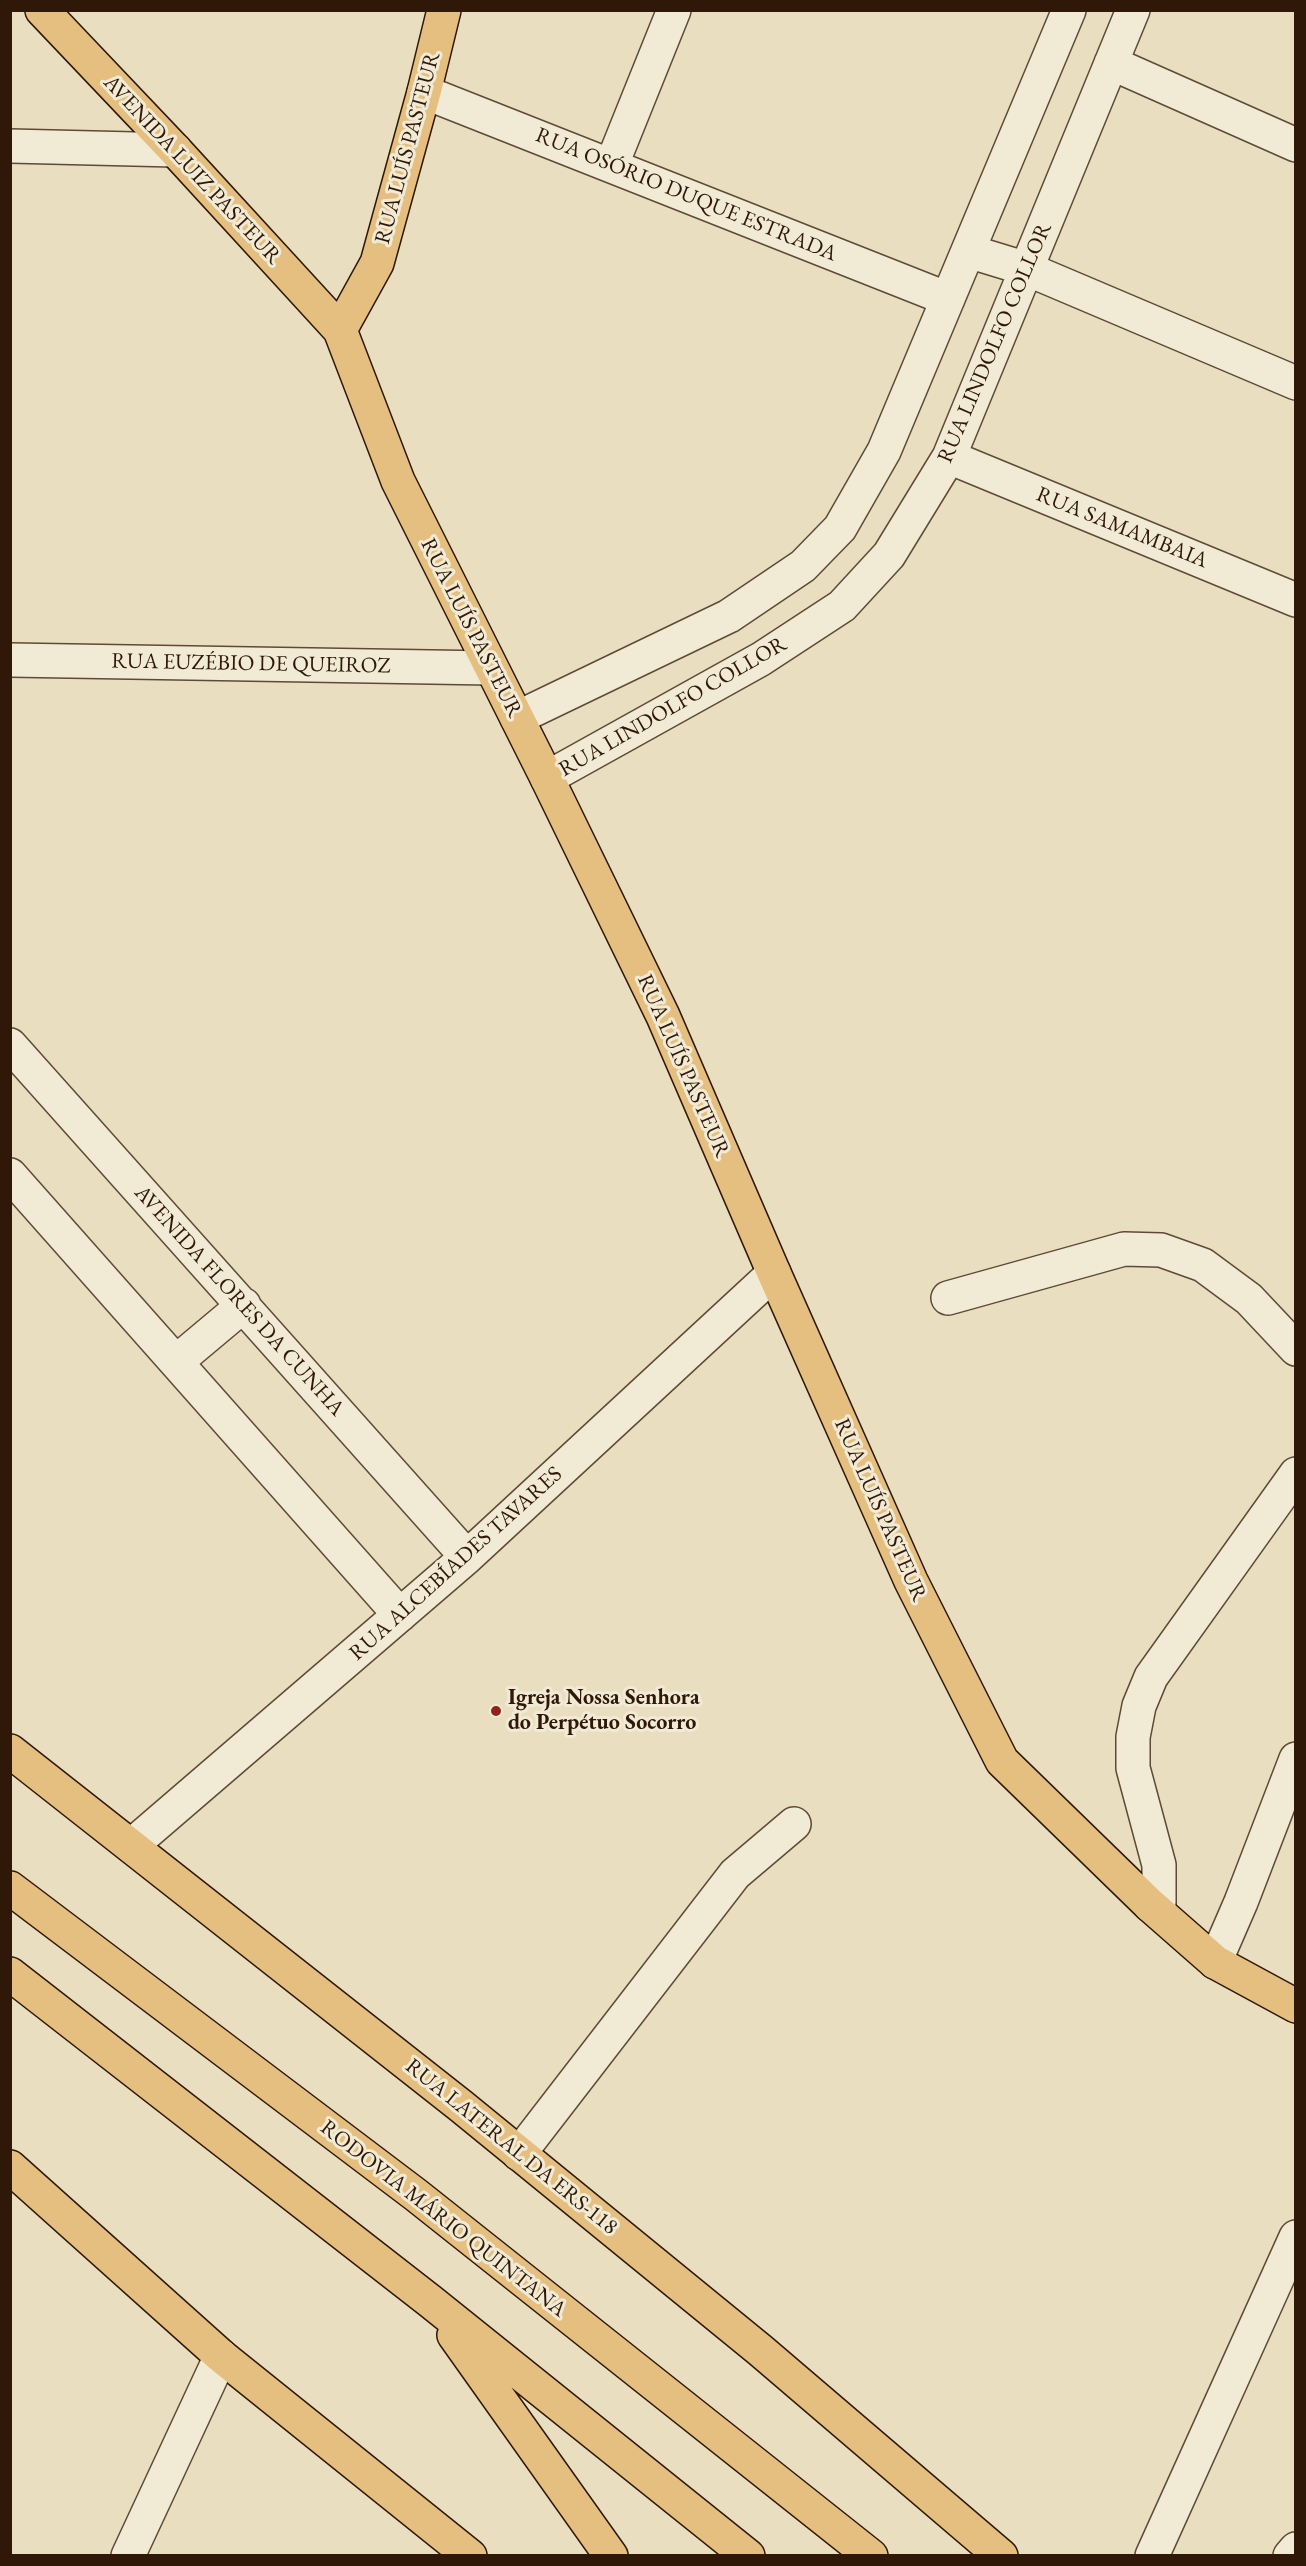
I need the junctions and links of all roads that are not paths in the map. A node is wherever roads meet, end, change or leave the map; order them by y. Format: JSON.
{"nodes":[{"id":1,"x":42,"y":10,"type":"edge"},
{"id":2,"x":444,"y":10,"type":"edge"},
{"id":3,"x":674,"y":10,"type":"edge"},
{"id":4,"x":1068,"y":10,"type":"edge"},
{"id":5,"x":1133,"y":10,"type":"edge"},
{"id":6,"x":1111,"y":63,"type":"junction"},
{"id":7,"x":424,"y":92,"type":"junction"},
{"id":8,"x":1296,"y":145,"type":"edge"},
{"id":9,"x":10,"y":146,"type":"edge"},
{"id":10,"x":175,"y":150,"type":"junction"},
{"id":11,"x":612,"y":164,"type":"junction"},
{"id":12,"x":968,"y":251,"type":"junction"},
{"id":13,"x":1027,"y":269,"type":"junction"},
{"id":14,"x":948,"y":299,"type":"junction"},
{"id":15,"x":340,"y":330,"type":"junction"},
{"id":16,"x":1296,"y":383,"type":"edge"},
{"id":17,"x":949,"y":457,"type":"junction"},
{"id":18,"x":1296,"y":600,"type":"edge"},
{"id":19,"x":10,"y":660,"type":"edge"},
{"id":20,"x":491,"y":668,"type":"junction"},
{"id":21,"x":517,"y":718,"type":"junction"},
{"id":22,"x":547,"y":778,"type":"junction"},
{"id":23,"x":10,"y":1045,"type":"edge"},
{"id":24,"x":10,"y":1175,"type":"edge"},
{"id":25,"x":774,"y":1273,"type":"junction"},
{"id":26,"x":948,"y":1298,"type":"dead end"},
{"id":27,"x":244,"y":1305,"type":"junction"},
{"id":28,"x":1296,"y":1348,"type":"edge"},
{"id":29,"x":176,"y":1362,"type":"junction"},
{"id":30,"x":1296,"y":1474,"type":"edge"},
{"id":31,"x":467,"y":1557,"type":"junction"},
{"id":32,"x":400,"y":1616,"type":"junction"},
{"id":33,"x":10,"y":1751,"type":"edge"},
{"id":34,"x":1296,"y":1759,"type":"edge"},
{"id":35,"x":794,"y":1824,"type":"dead end"},
{"id":36,"x":131,"y":1846,"type":"junction"},
{"id":37,"x":10,"y":1888,"type":"edge"},
{"id":38,"x":1150,"y":1905,"type":"junction"},
{"id":39,"x":1215,"y":1962,"type":"junction"},
{"id":40,"x":10,"y":1974,"type":"edge"},
{"id":41,"x":1296,"y":2006,"type":"edge"},
{"id":42,"x":519,"y":2154,"type":"junction"},
{"id":43,"x":10,"y":2167,"type":"edge"},
{"id":44,"x":1296,"y":2237,"type":"edge"},
{"id":45,"x":430,"y":2301,"type":"junction"},
{"id":46,"x":221,"y":2356,"type":"junction"},
{"id":47,"x":1296,"y":2549,"type":"edge"},
{"id":48,"x":128,"y":2556,"type":"edge"},
{"id":49,"x":470,"y":2556,"type":"edge"},
{"id":50,"x":611,"y":2556,"type":"edge"},
{"id":51,"x":748,"y":2556,"type":"edge"},
{"id":52,"x":871,"y":2556,"type":"edge"},
{"id":53,"x":1001,"y":2556,"type":"edge"},
{"id":54,"x":1152,"y":2556,"type":"edge"},
{"id":55,"x":1290,"y":2556,"type":"edge"}],
"edges":[{"from":1,"to":10,"type":"main road","name":"AVENIDA LUIZ PASTEUR"},
{"from":2,"to":7,"type":"main road","name":"RUA LUÍS PASTEUR"},
{"from":3,"to":11,"type":"street"},
{"from":4,"to":12,"type":"street"},
{"from":5,"to":6,"type":"street","name":"RUA LINDOLFO COLLOR"},
{"from":6,"to":8,"type":"street"},
{"from":6,"to":13,"type":"street","name":"RUA LINDOLFO COLLOR"},
{"from":7,"to":11,"type":"street","name":"RUA OSÓRIO DUQUE ESTRADA"},
{"from":7,"to":15,"type":"main road","name":"RUA LUÍS PASTEUR"},
{"from":9,"to":10,"type":"street"},
{"from":10,"to":15,"type":"main road","name":"AVENIDA LUIZ PASTEUR"},
{"from":11,"to":14,"type":"street","name":"RUA OSÓRIO DUQUE ESTRADA"},
{"from":12,"to":13,"type":"street"},
{"from":12,"to":14,"type":"street"},
{"from":13,"to":16,"type":"street"},
{"from":13,"to":17,"type":"street","name":"RUA LINDOLFO COLLOR"},
{"from":14,"to":21,"type":"street"},
{"from":15,"to":20,"type":"main road","name":"RUA LUÍS PASTEUR"},
{"from":17,"to":18,"type":"street","name":"RUA SAMAMBAIA"},
{"from":17,"to":22,"type":"street","name":"RUA LINDOLFO COLLOR"},
{"from":19,"to":20,"type":"street","name":"RUA EUZÉBIO DE QUEIROZ"},
{"from":20,"to":21,"type":"main road","name":"RUA LUÍS PASTEUR"},
{"from":21,"to":22,"type":"main road","name":"RUA LUÍS PASTEUR"},
{"from":22,"to":25,"type":"main road","name":"RUA LUÍS PASTEUR"},
{"from":23,"to":27,"type":"street","name":"AVENIDA FLORES DA CUNHA"},
{"from":24,"to":29,"type":"street"},
{"from":25,"to":31,"type":"street","name":"RUA ALCEBÍADES TAVARES"},
{"from":25,"to":38,"type":"main road","name":"RUA LUÍS PASTEUR"},
{"from":26,"to":28,"type":"street"},
{"from":27,"to":29,"type":"street"},
{"from":27,"to":31,"type":"street","name":"AVENIDA FLORES DA CUNHA"},
{"from":29,"to":32,"type":"street"},
{"from":30,"to":38,"type":"street"},
{"from":31,"to":32,"type":"street","name":"RUA ALCEBÍADES TAVARES"},
{"from":32,"to":36,"type":"street","name":"RUA ALCEBÍADES TAVARES"},
{"from":33,"to":36,"type":"main road","name":"RUA LATERAL DA ERS-118"},
{"from":34,"to":39,"type":"street"},
{"from":35,"to":42,"type":"street"},
{"from":36,"to":42,"type":"main road","name":"RUA LATERAL DA ERS-118"},
{"from":37,"to":52,"type":"main road","name":"RODOVIA MÁRIO QUINTANA"},
{"from":38,"to":39,"type":"main road","name":"RUA LUÍS PASTEUR"},
{"from":39,"to":41,"type":"main road","name":"RUA LUÍS PASTEUR"},
{"from":40,"to":45,"type":"main road"},
{"from":42,"to":53,"type":"main road","name":"RUA LATERAL DA ERS-118"},
{"from":43,"to":46,"type":"main road"},
{"from":44,"to":54,"type":"street"},
{"from":45,"to":50,"type":"main road"},
{"from":45,"to":51,"type":"main road"},
{"from":46,"to":48,"type":"street"},
{"from":46,"to":49,"type":"main road"},
{"from":47,"to":55,"type":"street"}]}
